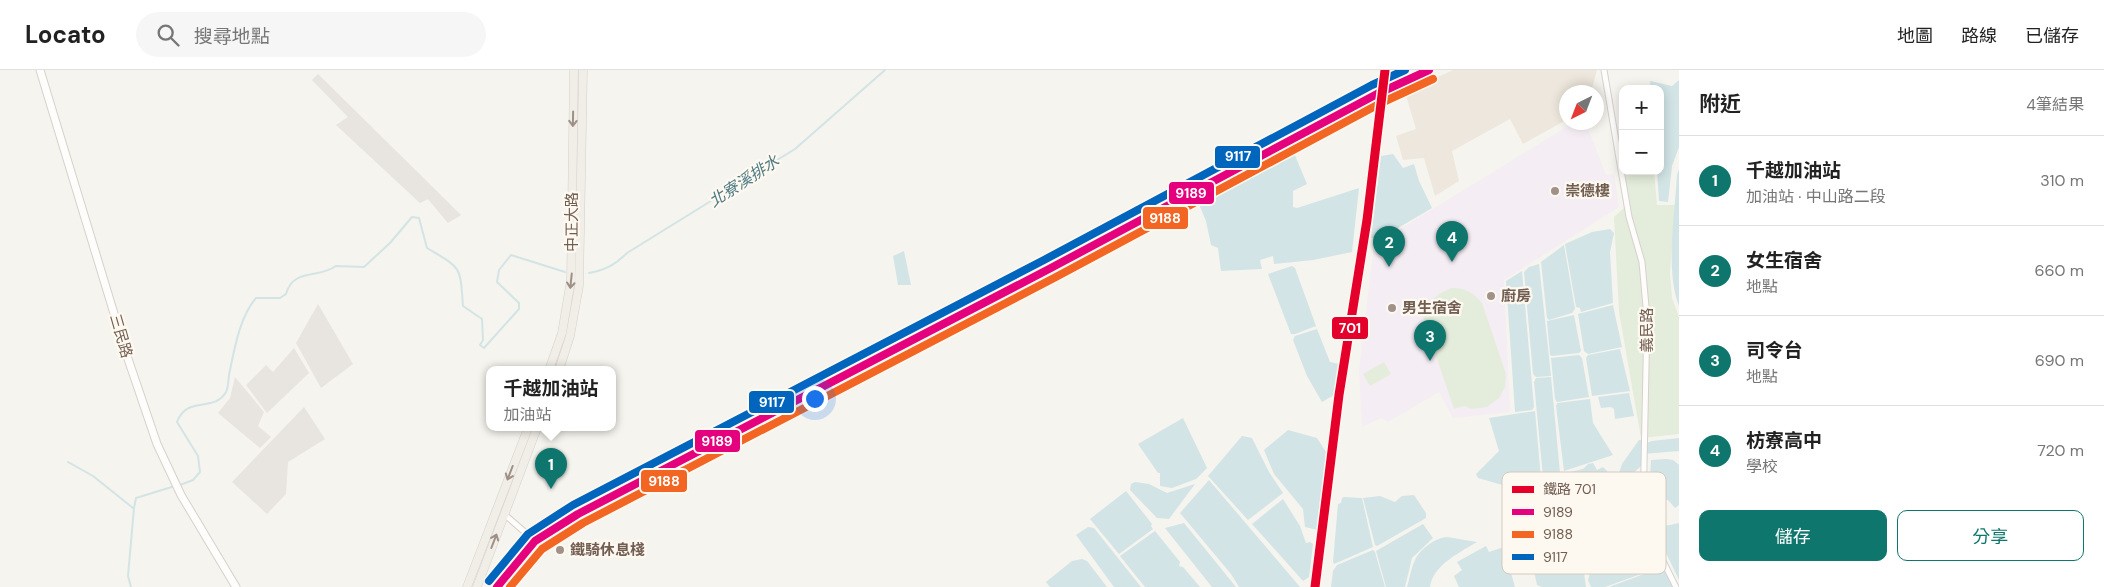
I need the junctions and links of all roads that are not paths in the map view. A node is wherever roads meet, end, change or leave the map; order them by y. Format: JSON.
{"nodes":[{"id":1,"x":40,"y":70,"type":"edge"},
{"id":2,"x":574,"y":70,"type":"edge"},
{"id":3,"x":583,"y":70,"type":"edge"},
{"id":4,"x":1429,"y":70,"type":"edge"},
{"id":5,"x":1604,"y":70,"type":"edge"},
{"id":6,"x":551,"y":366,"type":"edge"},
{"id":7,"x":560,"y":366,"type":"edge"},
{"id":8,"x":527,"y":431,"type":"edge"},
{"id":9,"x":536,"y":431,"type":"edge"},
{"id":10,"x":1644,"y":472,"type":"edge"},
{"id":11,"x":504,"y":514,"type":"junction"},
{"id":12,"x":535,"y":541,"type":"junction"},
{"id":13,"x":1666,"y":567,"type":"edge"},
{"id":14,"x":236,"y":587,"type":"edge"},
{"id":15,"x":467,"y":587,"type":"edge"},
{"id":16,"x":477,"y":587,"type":"edge"},
{"id":17,"x":496,"y":587,"type":"edge"},
{"id":18,"x":1676,"y":587,"type":"edge"}],
"edges":[{"from":1,"to":14,"type":"street","name":"三民路"},
{"from":2,"to":6,"type":"main road","name":"中正大路","one_way":true},
{"from":3,"to":7,"type":"main road","name":"中正大路"},
{"from":4,"to":12,"type":"street"},
{"from":5,"to":10,"type":"street","name":"義民路"},
{"from":8,"to":15,"type":"main road","one_way":true},
{"from":9,"to":11,"type":"main road"},
{"from":11,"to":12,"type":"street"},
{"from":16,"to":11,"type":"main road","one_way":true},
{"from":12,"to":17,"type":"street"},
{"from":13,"to":18,"type":"street","name":"義民路"}]}
